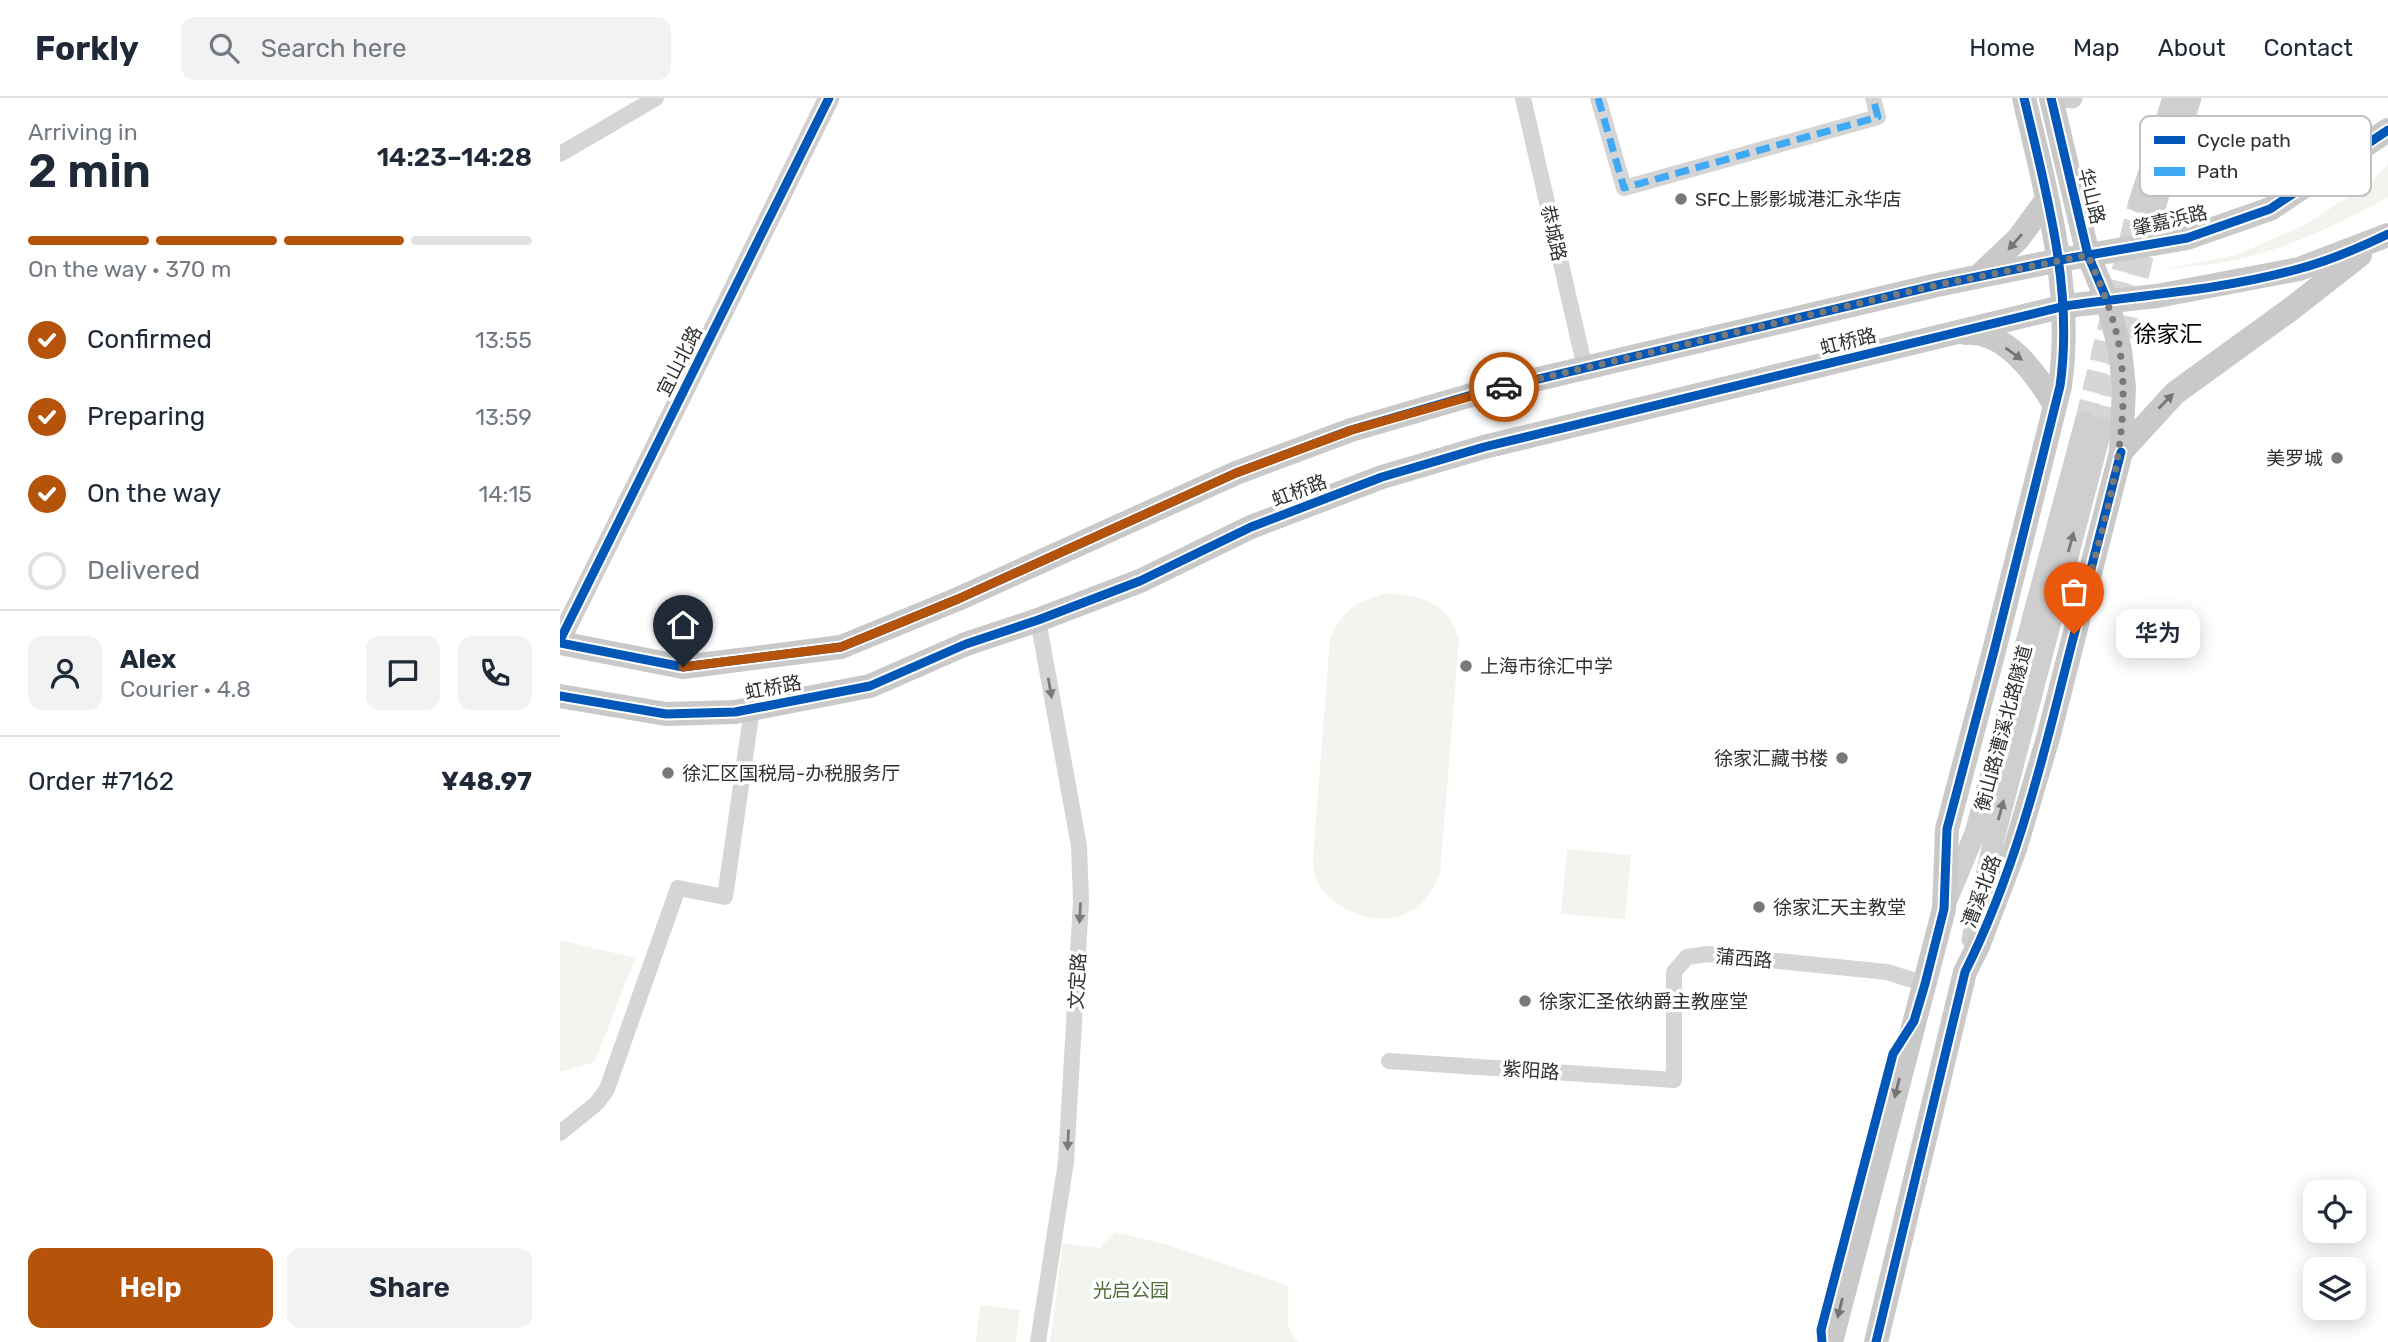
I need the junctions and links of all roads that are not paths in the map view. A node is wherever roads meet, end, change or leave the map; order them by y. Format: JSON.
{"nodes":[{"id":1,"x":656,"y":98,"type":"edge"},
{"id":2,"x":830,"y":98,"type":"edge"},
{"id":3,"x":1523,"y":98,"type":"edge"},
{"id":4,"x":1598,"y":98,"type":"edge"},
{"id":5,"x":1873,"y":98,"type":"edge"},
{"id":6,"x":2024,"y":98,"type":"edge"},
{"id":7,"x":2051,"y":98,"type":"edge"},
{"id":8,"x":2173,"y":98,"type":"edge"},
{"id":9,"x":2191,"y":98,"type":"edge"},
{"id":10,"x":2169,"y":116,"type":"edge"},
{"id":11,"x":2184,"y":116,"type":"edge"},
{"id":12,"x":2388,"y":130,"type":"edge"},
{"id":13,"x":2371,"y":141,"type":"edge"},
{"id":14,"x":560,"y":154,"type":"edge"},
{"id":15,"x":2289,"y":196,"type":"edge"},
{"id":16,"x":2046,"y":201,"type":"junction"},
{"id":17,"x":2388,"y":234,"type":"edge"},
{"id":18,"x":2088,"y":255,"type":"junction"},
{"id":19,"x":2060,"y":260,"type":"junction"},
{"id":20,"x":1978,"y":277,"type":"junction"},
{"id":21,"x":2107,"y":300,"type":"junction"},
{"id":22,"x":2065,"y":306,"type":"junction"},
{"id":23,"x":1955,"y":334,"type":"junction"},
{"id":24,"x":1585,"y":368,"type":"junction"},
{"id":25,"x":2055,"y":405,"type":"junction"},
{"id":26,"x":2121,"y":452,"type":"junction"},
{"id":27,"x":1038,"y":620,"type":"junction"},
{"id":28,"x":560,"y":642,"type":"edge"},
{"id":29,"x":560,"y":696,"type":"edge"},
{"id":30,"x":752,"y":709,"type":"junction"},
{"id":31,"x":1944,"y":909,"type":"junction"},
{"id":32,"x":1965,"y":972,"type":"junction"},
{"id":33,"x":1925,"y":984,"type":"junction"},
{"id":34,"x":1389,"y":1061,"type":"dead end"},
{"id":35,"x":1674,"y":1080,"type":"joint"},
{"id":36,"x":560,"y":1133,"type":"edge"},
{"id":37,"x":1038,"y":1342,"type":"edge"},
{"id":38,"x":1831,"y":1342,"type":"edge"},
{"id":39,"x":1876,"y":1342,"type":"edge"}],
"edges":[{"from":1,"to":14,"type":"street"},
{"from":2,"to":28,"type":"main road","name":"宜山北路"},
{"from":3,"to":24,"type":"street","name":"恭城路"},
{"from":4,"to":5,"type":"street"},
{"from":6,"to":16,"type":"main road"},
{"from":7,"to":18,"type":"main road","name":"华山路"},
{"from":8,"to":10,"type":"main road"},
{"from":9,"to":11,"type":"main road"},
{"from":12,"to":13,"type":"main road","name":"肇嘉浜路"},
{"from":15,"to":18,"type":"main road","name":"肇嘉浜路"},
{"from":16,"to":19,"type":"main road"},
{"from":16,"to":20,"type":"main road","name":"虹桥路","one_way":true},
{"from":17,"to":21,"type":"main road"},
{"from":26,"to":17,"type":"main road","one_way":true},
{"from":18,"to":19,"type":"main road","name":"肇嘉浜路"},
{"from":18,"to":21,"type":"main road","name":"华山路"},
{"from":19,"to":20,"type":"main road","name":"虹桥路"},
{"from":19,"to":22,"type":"main road"},
{"from":20,"to":24,"type":"main road","name":"虹桥路"},
{"from":21,"to":22,"type":"main road"},
{"from":21,"to":26,"type":"main road","name":"漕溪北路"},
{"from":22,"to":23,"type":"main road","name":"虹桥路"},
{"from":22,"to":25,"type":"main road","name":"漕溪北路"},
{"from":23,"to":25,"type":"main road","one_way":true},
{"from":23,"to":27,"type":"main road","name":"虹桥路"},
{"from":24,"to":28,"type":"main road","name":"虹桥路"},
{"from":25,"to":31,"type":"main road","name":"漕溪北路"},
{"from":26,"to":32,"type":"main road","name":"漕溪北路"},
{"from":27,"to":30,"type":"main road","name":"虹桥路"},
{"from":27,"to":37,"type":"street","name":"文定路","one_way":true},
{"from":29,"to":30,"type":"main road","name":"虹桥路"},
{"from":30,"to":36,"type":"street"},
{"from":32,"to":31,"type":"main road","name":"衡山路漕溪北路隧道","one_way":true},
{"from":31,"to":33,"type":"main road","name":"漕溪北路"},
{"from":32,"to":39,"type":"main road","name":"漕溪北路"},
{"from":33,"to":35,"type":"street","name":"蒲西路"},
{"from":33,"to":38,"type":"main road","name":"漕溪北路","one_way":true},
{"from":34,"to":35,"type":"street","name":"紫阳路"}]}
